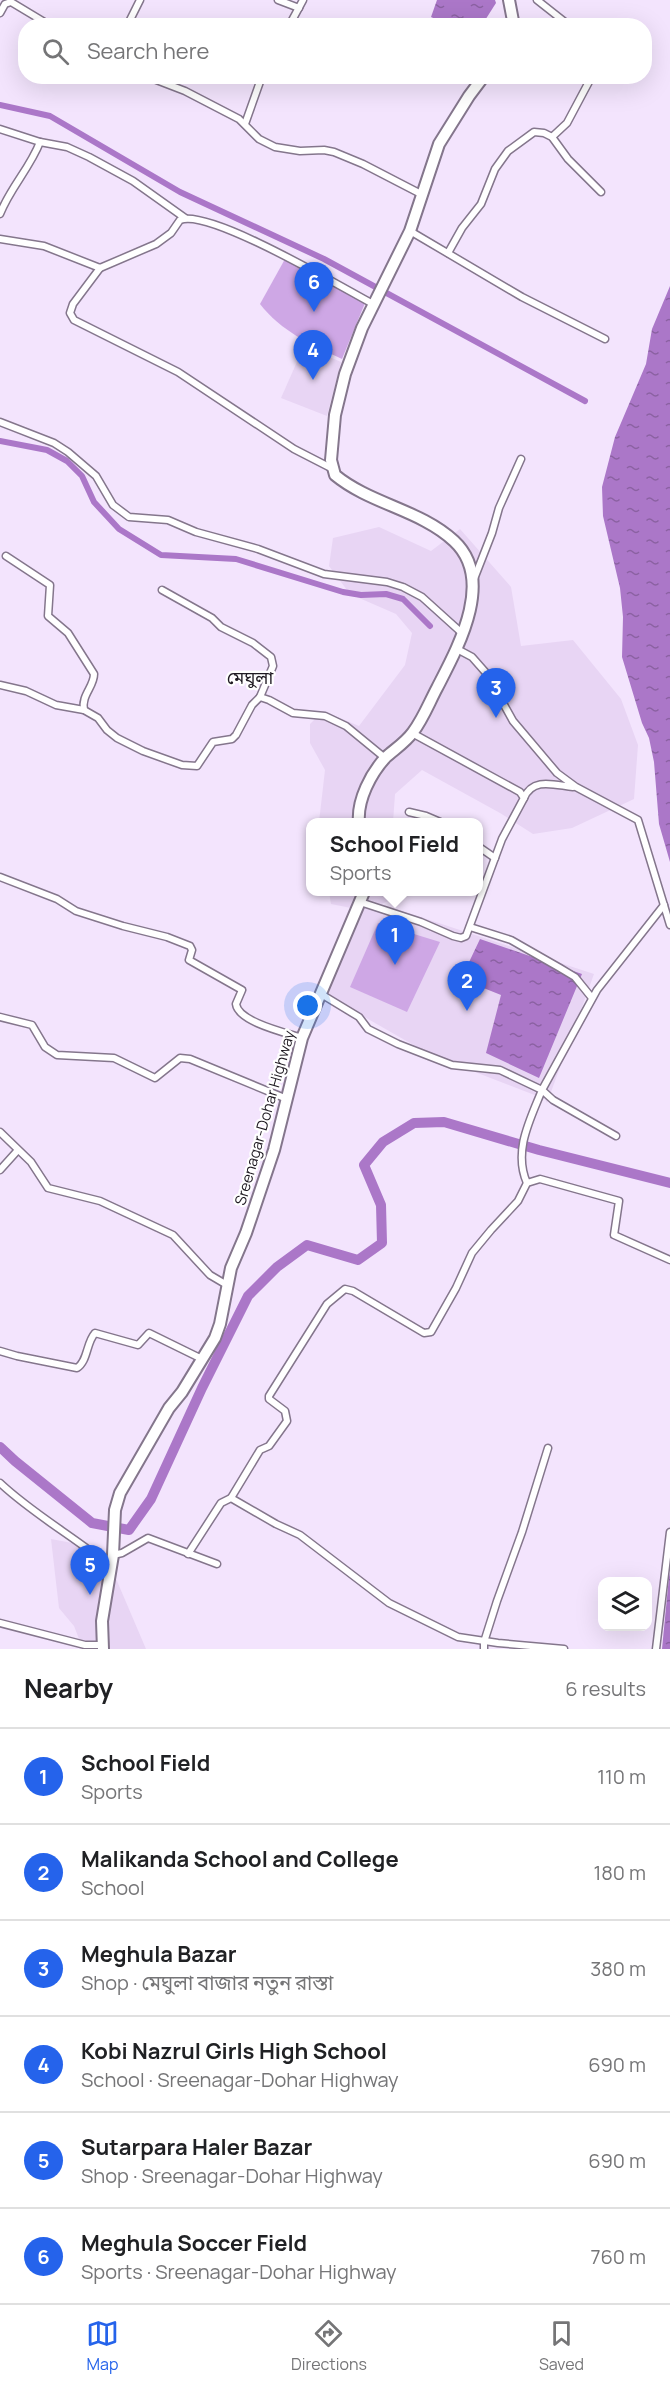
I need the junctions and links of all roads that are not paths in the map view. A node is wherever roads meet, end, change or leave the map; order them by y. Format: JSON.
{"nodes":[{"id":1,"x":140,"y":0,"type":"edge"},
{"id":2,"x":278,"y":0,"type":"edge"},
{"id":3,"x":303,"y":0,"type":"edge"},
{"id":4,"x":509,"y":0,"type":"edge"},
{"id":5,"x":537,"y":0,"type":"edge"},
{"id":6,"x":299,"y":8,"type":"junction"},
{"id":7,"x":0,"y":13,"type":"edge"},
{"id":8,"x":37,"y":18,"type":"edge"},
{"id":9,"x":131,"y":18,"type":"edge"},
{"id":10,"x":293,"y":18,"type":"edge"},
{"id":11,"x":512,"y":18,"type":"edge"},
{"id":12,"x":560,"y":18,"type":"edge"},
{"id":13,"x":167,"y":84,"type":"edge"},
{"id":14,"x":259,"y":84,"type":"edge"},
{"id":15,"x":478,"y":84,"type":"edge"},
{"id":16,"x":588,"y":84,"type":"edge"},
{"id":17,"x":245,"y":123,"type":"junction"},
{"id":18,"x":0,"y":129,"type":"edge"},
{"id":19,"x":552,"y":137,"type":"junction"},
{"id":20,"x":40,"y":142,"type":"junction"},
{"id":21,"x":601,"y":192,"type":"dead end"},
{"id":22,"x":421,"y":194,"type":"junction"},
{"id":23,"x":0,"y":214,"type":"edge"},
{"id":24,"x":185,"y":218,"type":"junction"},
{"id":25,"x":410,"y":231,"type":"junction"},
{"id":26,"x":0,"y":239,"type":"edge"},
{"id":27,"x":448,"y":253,"type":"junction"},
{"id":28,"x":99,"y":268,"type":"junction"},
{"id":29,"x":374,"y":302,"type":"junction"},
{"id":30,"x":605,"y":339,"type":"dead end"},
{"id":31,"x":0,"y":422,"type":"edge"},
{"id":32,"x":521,"y":459,"type":"dead end"},
{"id":33,"x":332,"y":468,"type":"junction"},
{"id":34,"x":6,"y":556,"type":"dead end"},
{"id":35,"x":472,"y":585,"type":"junction"},
{"id":36,"x":162,"y":590,"type":"dead end"},
{"id":37,"x":463,"y":634,"type":"junction"},
{"id":38,"x":457,"y":649,"type":"junction"},
{"id":39,"x":0,"y":685,"type":"edge"},
{"id":40,"x":260,"y":698,"type":"junction"},
{"id":41,"x":84,"y":710,"type":"junction"},
{"id":42,"x":412,"y":734,"type":"junction"},
{"id":43,"x":385,"y":759,"type":"junction"},
{"id":44,"x":576,"y":787,"type":"junction"},
{"id":45,"x":524,"y":798,"type":"junction"},
{"id":46,"x":409,"y":812,"type":"dead end"},
{"id":47,"x":359,"y":818,"type":"edge"},
{"id":48,"x":431,"y":818,"type":"edge"},
{"id":49,"x":483,"y":850,"type":"edge"},
{"id":50,"x":495,"y":858,"type":"junction"},
{"id":51,"x":0,"y":877,"type":"edge"},
{"id":52,"x":483,"y":891,"type":"edge"},
{"id":53,"x":481,"y":896,"type":"edge"},
{"id":54,"x":362,"y":897,"type":"edge"},
{"id":55,"x":664,"y":905,"type":"junction"},
{"id":56,"x":670,"y":925,"type":"edge"},
{"id":57,"x":470,"y":927,"type":"junction"},
{"id":58,"x":321,"y":994,"type":"junction"},
{"id":59,"x":592,"y":998,"type":"junction"},
{"id":60,"x":0,"y":1017,"type":"edge"},
{"id":61,"x":302,"y":1038,"type":"junction"},
{"id":62,"x":542,"y":1090,"type":"junction"},
{"id":63,"x":287,"y":1099,"type":"junction"},
{"id":64,"x":0,"y":1132,"type":"edge"},
{"id":65,"x":616,"y":1136,"type":"dead end"},
{"id":66,"x":18,"y":1150,"type":"junction"},
{"id":67,"x":0,"y":1170,"type":"edge"},
{"id":68,"x":527,"y":1183,"type":"junction"},
{"id":69,"x":670,"y":1260,"type":"edge"},
{"id":70,"x":227,"y":1285,"type":"junction"},
{"id":71,"x":0,"y":1351,"type":"edge"},
{"id":72,"x":202,"y":1359,"type":"junction"},
{"id":73,"x":548,"y":1448,"type":"dead end"},
{"id":74,"x":0,"y":1483,"type":"edge"},
{"id":75,"x":231,"y":1498,"type":"junction"},
{"id":76,"x":670,"y":1532,"type":"edge"},
{"id":77,"x":113,"y":1551,"type":"junction"},
{"id":78,"x":188,"y":1554,"type":"junction"},
{"id":79,"x":217,"y":1564,"type":"dead end"},
{"id":80,"x":111,"y":1566,"type":"junction"},
{"id":81,"x":0,"y":1623,"type":"edge"},
{"id":82,"x":484,"y":1645,"type":"edge"},
{"id":83,"x":85,"y":1647,"type":"edge"},
{"id":84,"x":102,"y":1647,"type":"edge"},
{"id":85,"x":540,"y":1648,"type":"edge"},
{"id":86,"x":564,"y":1649,"type":"edge"},
{"id":87,"x":656,"y":1649,"type":"edge"}],
"edges":[{"from":1,"to":9,"type":"street"},
{"from":2,"to":6,"type":"street"},
{"from":3,"to":6,"type":"street"},
{"from":4,"to":11,"type":"main road"},
{"from":5,"to":12,"type":"street"},
{"from":6,"to":10,"type":"street"},
{"from":7,"to":8,"type":"street"},
{"from":13,"to":17,"type":"street"},
{"from":14,"to":17,"type":"street"},
{"from":15,"to":22,"type":"main road"},
{"from":16,"to":19,"type":"street"},
{"from":17,"to":22,"type":"street"},
{"from":18,"to":20,"type":"street"},
{"from":19,"to":21,"type":"street"},
{"from":19,"to":27,"type":"street"},
{"from":20,"to":23,"type":"street"},
{"from":20,"to":24,"type":"street"},
{"from":22,"to":25,"type":"main road"},
{"from":24,"to":28,"type":"street"},
{"from":24,"to":29,"type":"street"},
{"from":25,"to":27,"type":"street"},
{"from":25,"to":29,"type":"main road"},
{"from":26,"to":28,"type":"street"},
{"from":27,"to":30,"type":"street"},
{"from":28,"to":33,"type":"street"},
{"from":29,"to":33,"type":"main road"},
{"from":31,"to":37,"type":"street"},
{"from":32,"to":35,"type":"street"},
{"from":33,"to":35,"type":"main road"},
{"from":34,"to":41,"type":"street"},
{"from":35,"to":37,"type":"main road"},
{"from":36,"to":40,"type":"street"},
{"from":37,"to":38,"type":"main road"},
{"from":38,"to":42,"type":"main road"},
{"from":38,"to":44,"type":"street"},
{"from":39,"to":41,"type":"street"},
{"from":40,"to":41,"type":"street"},
{"from":40,"to":43,"type":"street"},
{"from":42,"to":43,"type":"main road"},
{"from":42,"to":45,"type":"street"},
{"from":43,"to":47,"type":"main road"},
{"from":44,"to":45,"type":"street"},
{"from":44,"to":55,"type":"street"},
{"from":45,"to":50,"type":"street"},
{"from":46,"to":48,"type":"street"},
{"from":49,"to":50,"type":"street"},
{"from":50,"to":52,"type":"street"},
{"from":51,"to":61,"type":"street"},
{"from":53,"to":57,"type":"street"},
{"from":54,"to":57,"type":"street"},
{"from":54,"to":58,"type":"main road","name":"Sreenagar-Dohar Highway"},
{"from":55,"to":56,"type":"street"},
{"from":55,"to":59,"type":"street"},
{"from":57,"to":59,"type":"street"},
{"from":58,"to":61,"type":"main road","name":"Sreenagar-Dohar Highway"},
{"from":58,"to":62,"type":"street"},
{"from":59,"to":62,"type":"street"},
{"from":60,"to":63,"type":"street"},
{"from":61,"to":63,"type":"main road","name":"Sreenagar-Dohar Highway"},
{"from":62,"to":65,"type":"street"},
{"from":62,"to":68,"type":"street"},
{"from":63,"to":70,"type":"main road","name":"Sreenagar-Dohar Highway"},
{"from":64,"to":66,"type":"street"},
{"from":66,"to":67,"type":"street"},
{"from":66,"to":70,"type":"street"},
{"from":68,"to":69,"type":"street"},
{"from":68,"to":75,"type":"street"},
{"from":70,"to":72,"type":"main road","name":"Sreenagar-Dohar Highway"},
{"from":71,"to":72,"type":"street"},
{"from":72,"to":77,"type":"main road","name":"Sreenagar-Dohar Highway"},
{"from":73,"to":82,"type":"street"},
{"from":74,"to":80,"type":"street"},
{"from":75,"to":78,"type":"street"},
{"from":75,"to":82,"type":"street"},
{"from":76,"to":87,"type":"street"},
{"from":77,"to":78,"type":"street"},
{"from":77,"to":80,"type":"main road"},
{"from":78,"to":79,"type":"street"},
{"from":80,"to":84,"type":"main road"},
{"from":81,"to":83,"type":"street"},
{"from":82,"to":85,"type":"street"},
{"from":83,"to":84,"type":"street"},
{"from":85,"to":86,"type":"street"}]}
